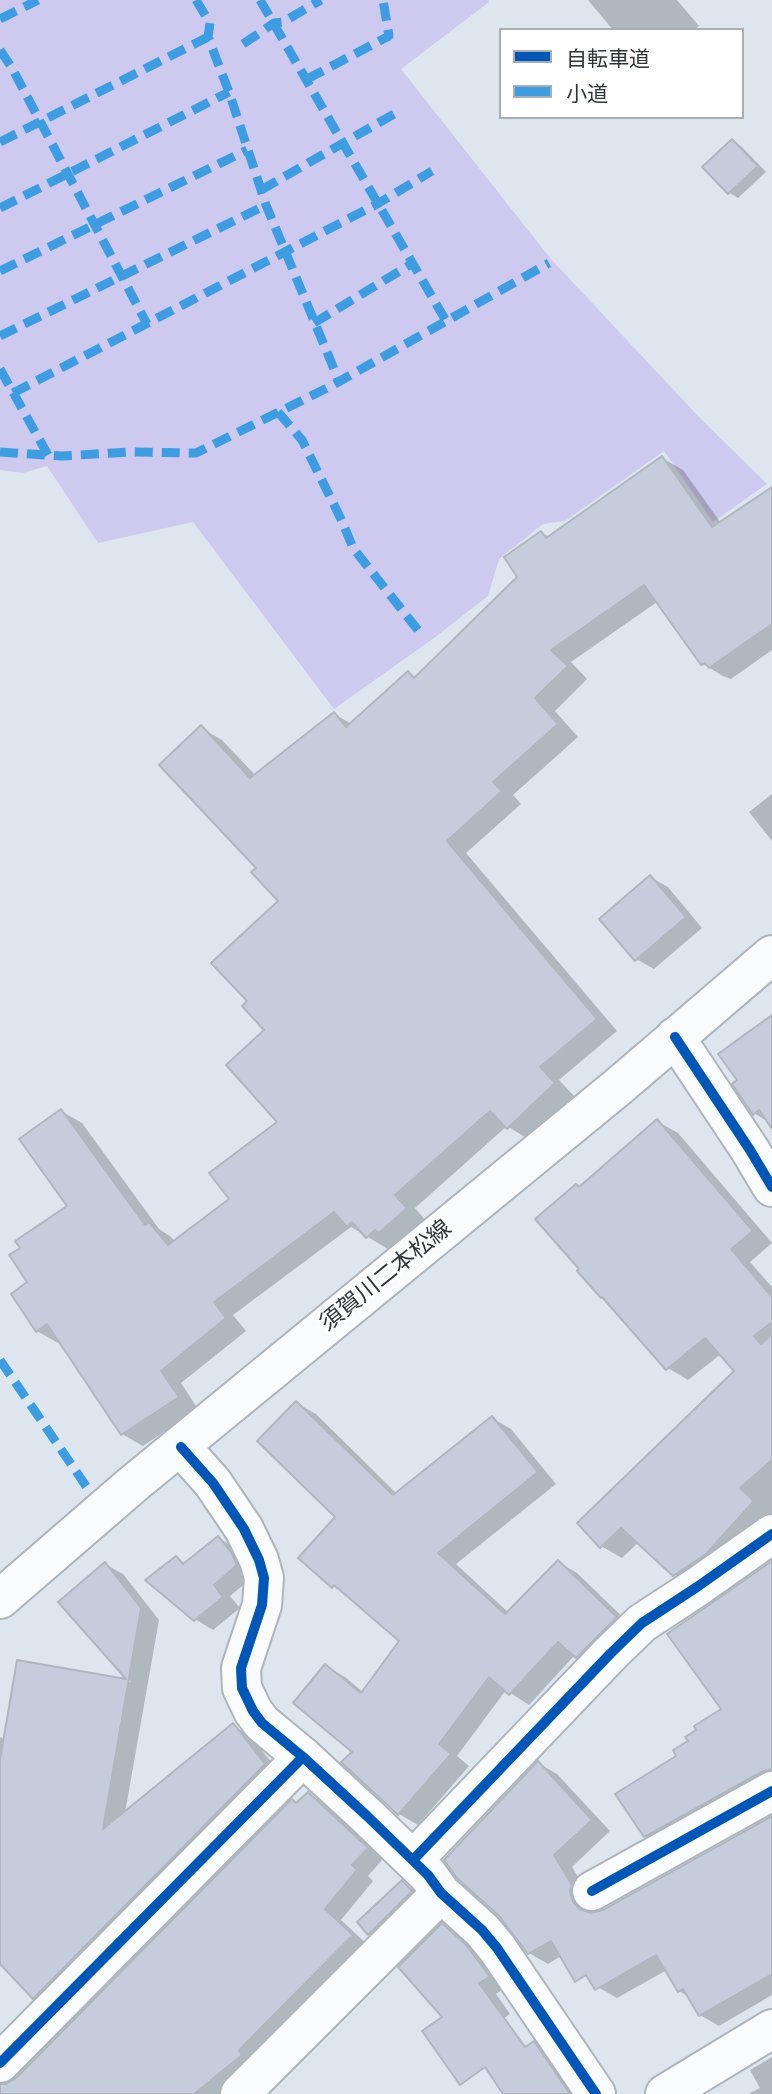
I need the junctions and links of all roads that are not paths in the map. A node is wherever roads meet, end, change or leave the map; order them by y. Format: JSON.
{"nodes":[{"id":1,"x":772,"y":955,"type":"edge"},
{"id":2,"x":675,"y":1037,"type":"junction"},
{"id":3,"x":772,"y":1188,"type":"edge"},
{"id":4,"x":181,"y":1447,"type":"junction"},
{"id":5,"x":772,"y":1534,"type":"edge"},
{"id":6,"x":0,"y":1598,"type":"edge"},
{"id":7,"x":303,"y":1757,"type":"junction"},
{"id":8,"x":772,"y":1791,"type":"edge"},
{"id":9,"x":413,"y":1860,"type":"junction"},
{"id":10,"x":592,"y":1892,"type":"dead end"},
{"id":11,"x":441,"y":1893,"type":"junction"},
{"id":12,"x":772,"y":2029,"type":"edge"},
{"id":13,"x":0,"y":2063,"type":"edge"},
{"id":14,"x":240,"y":2094,"type":"edge"},
{"id":15,"x":596,"y":2094,"type":"edge"},
{"id":16,"x":665,"y":2094,"type":"edge"}],
"edges":[{"from":1,"to":2,"type":"street","name":"須賀川二本松線"},
{"from":2,"to":3,"type":"street"},
{"from":2,"to":4,"type":"street","name":"須賀川二本松線"},
{"from":4,"to":6,"type":"street","name":"須賀川二本松線"},
{"from":4,"to":7,"type":"street"},
{"from":5,"to":9,"type":"street"},
{"from":7,"to":9,"type":"street"},
{"from":7,"to":13,"type":"street"},
{"from":8,"to":10,"type":"street"},
{"from":9,"to":11,"type":"street"},
{"from":11,"to":14,"type":"street"},
{"from":11,"to":15,"type":"street"},
{"from":12,"to":16,"type":"street"}]}
